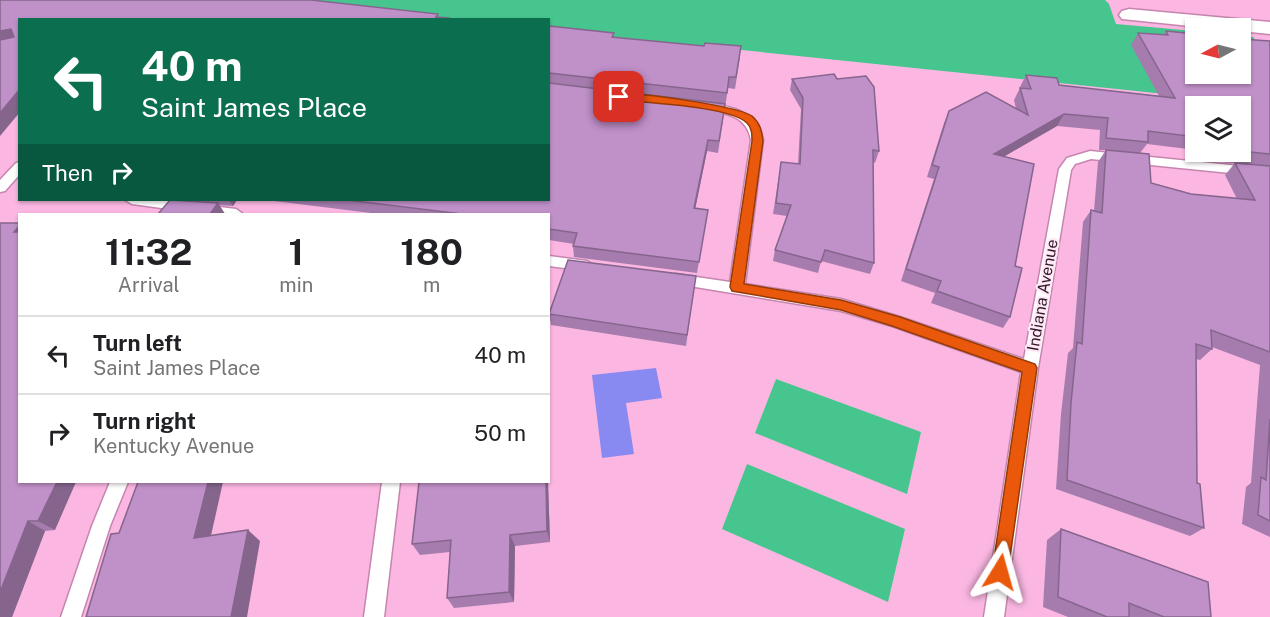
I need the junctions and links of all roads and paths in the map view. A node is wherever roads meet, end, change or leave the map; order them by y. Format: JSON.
{"nodes":[{"id":1,"x":1129,"y":15,"type":"dead end"},
{"id":2,"x":1270,"y":28,"type":"edge"},
{"id":3,"x":688,"y":104,"type":"edge"},
{"id":4,"x":18,"y":169,"type":"edge"},
{"id":5,"x":1270,"y":173,"type":"edge"},
{"id":6,"x":6,"y":184,"type":"edge"},
{"id":7,"x":139,"y":201,"type":"edge"},
{"id":8,"x":229,"y":213,"type":"edge"},
{"id":9,"x":550,"y":261,"type":"edge"},
{"id":10,"x":608,"y":269,"type":"edge"},
{"id":11,"x":666,"y":277,"type":"edge"},
{"id":12,"x":737,"y":287,"type":"junction"},
{"id":13,"x":1029,"y":368,"type":"junction"},
{"id":14,"x":119,"y":483,"type":"edge"},
{"id":15,"x":392,"y":483,"type":"edge"},
{"id":16,"x":71,"y":617,"type":"edge"},
{"id":17,"x":374,"y":617,"type":"edge"},
{"id":18,"x":994,"y":617,"type":"edge"}],
"edges":[{"from":1,"to":2,"type":"street"},
{"from":3,"to":12,"type":"lane"},
{"from":4,"to":6,"type":"lane"},
{"from":5,"to":13,"type":"lane","name":"Indiana Avenue"},
{"from":7,"to":8,"type":"lane"},
{"from":9,"to":10,"type":"lane"},
{"from":11,"to":12,"type":"lane"},
{"from":12,"to":13,"type":"lane"},
{"from":13,"to":18,"type":"lane","name":"Indiana Avenue"},
{"from":14,"to":16,"type":"lane"},
{"from":15,"to":17,"type":"lane"}]}
